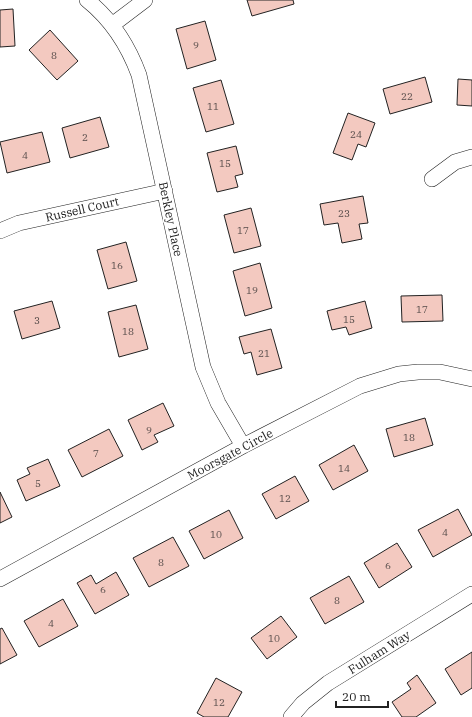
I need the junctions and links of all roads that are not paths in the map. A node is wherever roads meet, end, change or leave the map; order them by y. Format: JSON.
{"nodes":[{"id":1,"x":87,"y":0,"type":"edge"},
{"id":2,"x":145,"y":0,"type":"edge"},
{"id":3,"x":112,"y":25,"type":"junction"},
{"id":4,"x":472,"y":157,"type":"edge"},
{"id":5,"x":432,"y":179,"type":"dead end"},
{"id":6,"x":165,"y":191,"type":"junction"},
{"id":7,"x":0,"y":231,"type":"edge"},
{"id":8,"x":472,"y":378,"type":"edge"},
{"id":9,"x":243,"y":446,"type":"junction"},
{"id":10,"x":0,"y":579,"type":"edge"},
{"id":11,"x":472,"y":594,"type":"edge"},
{"id":12,"x":291,"y":717,"type":"edge"}],
"edges":[{"from":1,"to":3,"type":"street","name":"Berkley Place"},
{"from":2,"to":3,"type":"street"},
{"from":3,"to":6,"type":"street","name":"Berkley Place"},
{"from":4,"to":5,"type":"street"},
{"from":6,"to":7,"type":"street","name":"Russell Court"},
{"from":6,"to":9,"type":"street","name":"Berkley Place"},
{"from":8,"to":9,"type":"street","name":"Moorsgate Circle"},
{"from":9,"to":10,"type":"street","name":"Moorsgate Circle"},
{"from":11,"to":12,"type":"street","name":"Fulham Way"}]}
